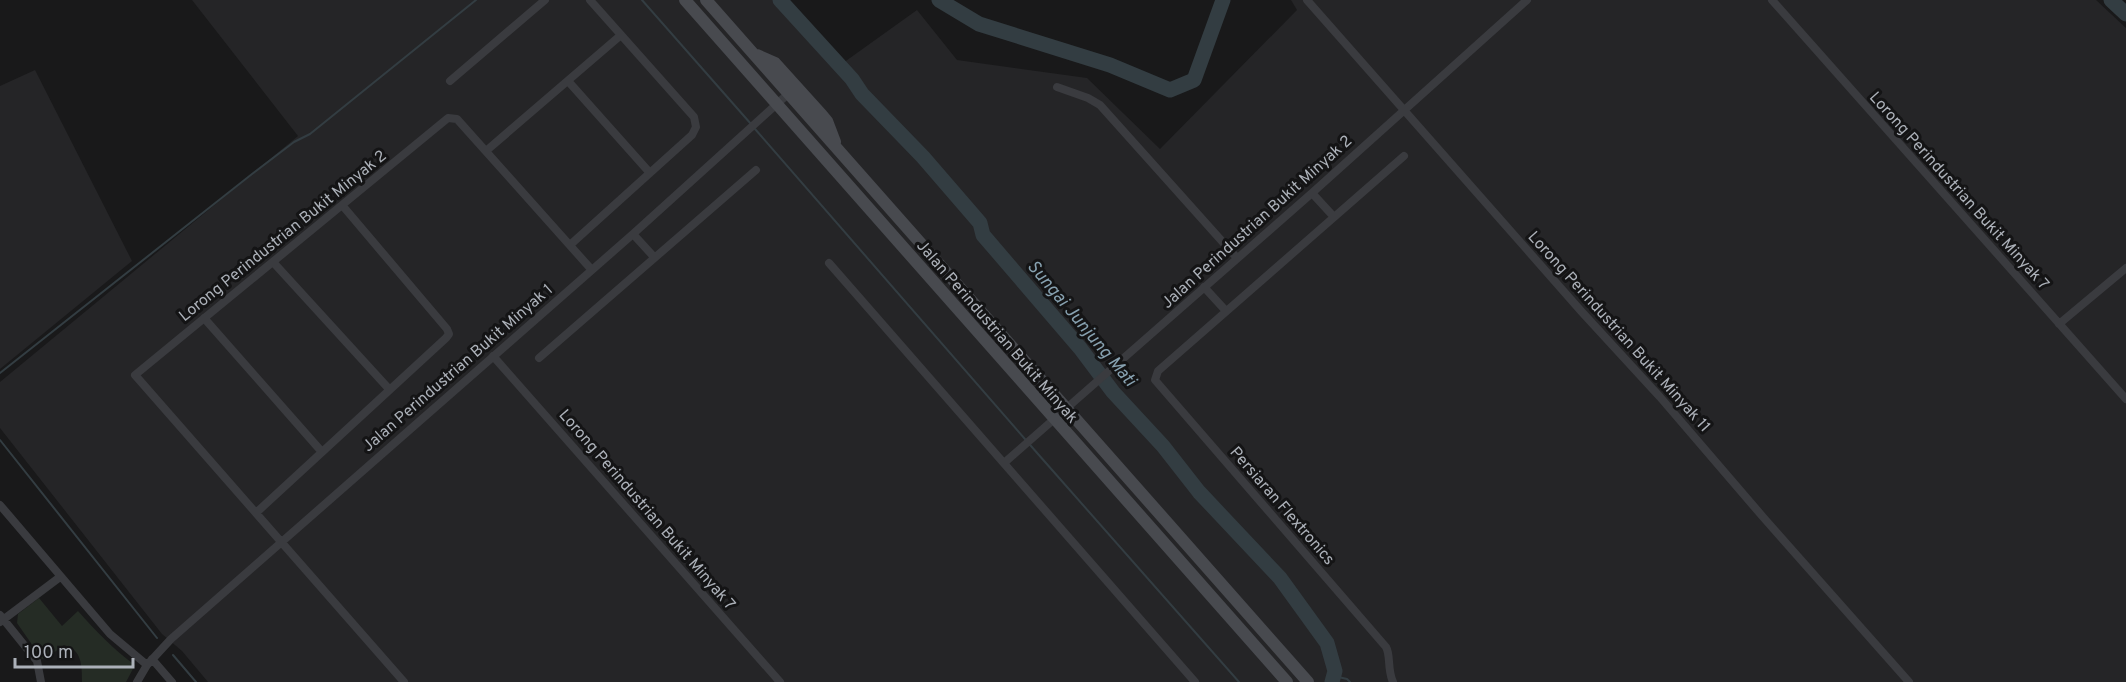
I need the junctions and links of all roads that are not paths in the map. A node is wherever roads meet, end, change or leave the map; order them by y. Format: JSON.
{"nodes":[{"id":1,"x":545,"y":0,"type":"edge"},
{"id":2,"x":590,"y":0,"type":"edge"},
{"id":3,"x":685,"y":0,"type":"edge"},
{"id":4,"x":706,"y":0,"type":"edge"},
{"id":5,"x":1307,"y":0,"type":"edge"},
{"id":6,"x":1527,"y":0,"type":"edge"},
{"id":7,"x":1772,"y":0,"type":"edge"},
{"id":8,"x":621,"y":35,"type":"junction"},
{"id":9,"x":753,"y":53,"type":"junction"},
{"id":10,"x":450,"y":81,"type":"dead end"},
{"id":11,"x":568,"y":81,"type":"junction"},
{"id":12,"x":1057,"y":87,"type":"dead end"},
{"id":13,"x":788,"y":94,"type":"junction"},
{"id":14,"x":776,"y":105,"type":"junction"},
{"id":15,"x":1404,"y":109,"type":"junction"},
{"id":16,"x":486,"y":151,"type":"junction"},
{"id":17,"x":838,"y":151,"type":"junction"},
{"id":18,"x":1404,"y":156,"type":"dead end"},
{"id":19,"x":756,"y":170,"type":"dead end"},
{"id":20,"x":650,"y":173,"type":"junction"},
{"id":21,"x":1312,"y":193,"type":"junction"},
{"id":22,"x":342,"y":205,"type":"junction"},
{"id":23,"x":1334,"y":217,"type":"junction"},
{"id":24,"x":633,"y":234,"type":"junction"},
{"id":25,"x":570,"y":245,"type":"junction"},
{"id":26,"x":654,"y":257,"type":"junction"},
{"id":27,"x":1237,"y":258,"type":"junction"},
{"id":28,"x":273,"y":262,"type":"junction"},
{"id":29,"x":829,"y":263,"type":"dead end"},
{"id":30,"x":2126,"y":268,"type":"edge"},
{"id":31,"x":591,"y":269,"type":"junction"},
{"id":32,"x":1204,"y":287,"type":"junction"},
{"id":33,"x":1226,"y":311,"type":"junction"},
{"id":34,"x":204,"y":318,"type":"junction"},
{"id":35,"x":2059,"y":324,"type":"junction"},
{"id":36,"x":493,"y":356,"type":"junction"},
{"id":37,"x":539,"y":358,"type":"dead end"},
{"id":38,"x":389,"y":389,"type":"junction"},
{"id":39,"x":2126,"y":399,"type":"edge"},
{"id":40,"x":1066,"y":408,"type":"junction"},
{"id":41,"x":1054,"y":419,"type":"junction"},
{"id":42,"x":322,"y":452,"type":"junction"},
{"id":43,"x":1004,"y":463,"type":"junction"},
{"id":44,"x":0,"y":505,"type":"edge"},
{"id":45,"x":257,"y":512,"type":"junction"},
{"id":46,"x":282,"y":541,"type":"junction"},
{"id":47,"x":60,"y":577,"type":"junction"},
{"id":48,"x":1,"y":619,"type":"edge"},
{"id":49,"x":150,"y":662,"type":"junction"},
{"id":50,"x":1305,"y":679,"type":"edge"},
{"id":51,"x":167,"y":680,"type":"edge"},
{"id":52,"x":41,"y":682,"type":"edge"},
{"id":53,"x":137,"y":682,"type":"edge"},
{"id":54,"x":404,"y":682,"type":"edge"},
{"id":55,"x":780,"y":682,"type":"edge"},
{"id":56,"x":1195,"y":682,"type":"edge"},
{"id":57,"x":1287,"y":682,"type":"edge"},
{"id":58,"x":1393,"y":682,"type":"edge"},
{"id":59,"x":1910,"y":682,"type":"edge"}],
"edges":[{"from":1,"to":10,"type":"street"},
{"from":2,"to":8,"type":"street"},
{"from":3,"to":14,"type":"main road","name":"Jalan Perindustrian Bukit Minyak"},
{"from":4,"to":9,"type":"main road","name":"Jalan Perindustrian Bukit Minyak"},
{"from":5,"to":15,"type":"street","name":"Lorong Perindustrian Bukit Minyak 11"},
{"from":6,"to":15,"type":"street","name":"Jalan Perindustrian Bukit Minyak 2"},
{"from":7,"to":35,"type":"street","name":"Lorong Perindustrian Bukit Minyak 7"},
{"from":8,"to":11,"type":"street"},
{"from":8,"to":20,"type":"street"},
{"from":9,"to":13,"type":"main road","name":"Jalan Perindustrian Bukit Minyak"},
{"from":9,"to":17,"type":"main road"},
{"from":11,"to":16,"type":"street"},
{"from":11,"to":20,"type":"street"},
{"from":12,"to":27,"type":"street"},
{"from":13,"to":14,"type":"street","name":"Jalan Perindustrian Bukit Minyak 1"},
{"from":13,"to":17,"type":"main road","name":"Jalan Perindustrian Bukit Minyak"},
{"from":14,"to":24,"type":"street","name":"Jalan Perindustrian Bukit Minyak 1"},
{"from":14,"to":41,"type":"main road","name":"Jalan Perindustrian Bukit Minyak"},
{"from":15,"to":21,"type":"street","name":"Jalan Perindustrian Bukit Minyak 2"},
{"from":15,"to":59,"type":"street","name":"Lorong Perindustrian Bukit Minyak 11"},
{"from":16,"to":22,"type":"street","name":"Lorong Perindustrian Bukit Minyak 2"},
{"from":16,"to":25,"type":"street"},
{"from":17,"to":40,"type":"main road","name":"Jalan Perindustrian Bukit Minyak"},
{"from":18,"to":23,"type":"street","name":"Persiaran Flextronics"},
{"from":19,"to":26,"type":"street"},
{"from":20,"to":25,"type":"street"},
{"from":21,"to":23,"type":"street"},
{"from":21,"to":27,"type":"street","name":"Jalan Perindustrian Bukit Minyak 2"},
{"from":22,"to":28,"type":"street","name":"Lorong Perindustrian Bukit Minyak 2"},
{"from":22,"to":38,"type":"street"},
{"from":23,"to":33,"type":"street","name":"Persiaran Flextronics"},
{"from":24,"to":26,"type":"street"},
{"from":24,"to":31,"type":"street","name":"Jalan Perindustrian Bukit Minyak 1"},
{"from":25,"to":31,"type":"street"},
{"from":26,"to":37,"type":"street"},
{"from":27,"to":32,"type":"street","name":"Jalan Perindustrian Bukit Minyak 2"},
{"from":28,"to":34,"type":"street","name":"Lorong Perindustrian Bukit Minyak 2"},
{"from":28,"to":38,"type":"street"},
{"from":29,"to":43,"type":"street"},
{"from":30,"to":35,"type":"street"},
{"from":31,"to":36,"type":"street","name":"Jalan Perindustrian Bukit Minyak 1"},
{"from":32,"to":33,"type":"street"},
{"from":32,"to":40,"type":"street","name":"Jalan Perindustrian Bukit Minyak 2"},
{"from":33,"to":58,"type":"street","name":"Persiaran Flextronics"},
{"from":34,"to":42,"type":"street"},
{"from":34,"to":45,"type":"street","name":"Lorong Perindustrian Bukit Minyak 2"},
{"from":35,"to":39,"type":"street","name":"Lorong Perindustrian Bukit Minyak 7"},
{"from":36,"to":46,"type":"street","name":"Jalan Perindustrian Bukit Minyak 1"},
{"from":36,"to":55,"type":"street","name":"Lorong Perindustrian Bukit Minyak 7"},
{"from":38,"to":42,"type":"street"},
{"from":40,"to":41,"type":"street","name":"Jalan Perindustrian Bukit Minyak 2"},
{"from":40,"to":50,"type":"main road","name":"Jalan Perindustrian Bukit Minyak"},
{"from":41,"to":43,"type":"street","name":"Jalan Perindustrian Bukit Minyak 2"},
{"from":41,"to":57,"type":"main road","name":"Jalan Perindustrian Bukit Minyak"},
{"from":42,"to":45,"type":"street"},
{"from":43,"to":56,"type":"street"},
{"from":44,"to":47,"type":"street"},
{"from":45,"to":46,"type":"street"},
{"from":46,"to":49,"type":"street","name":"Jalan Perindustrian Bukit Minyak 1"},
{"from":46,"to":54,"type":"street"},
{"from":47,"to":48,"type":"street"},
{"from":47,"to":49,"type":"street"},
{"from":48,"to":52,"type":"street"},
{"from":49,"to":51,"type":"street"},
{"from":49,"to":53,"type":"street","name":"Jalan Perindustrian Bukit Minyak 1"}]}
